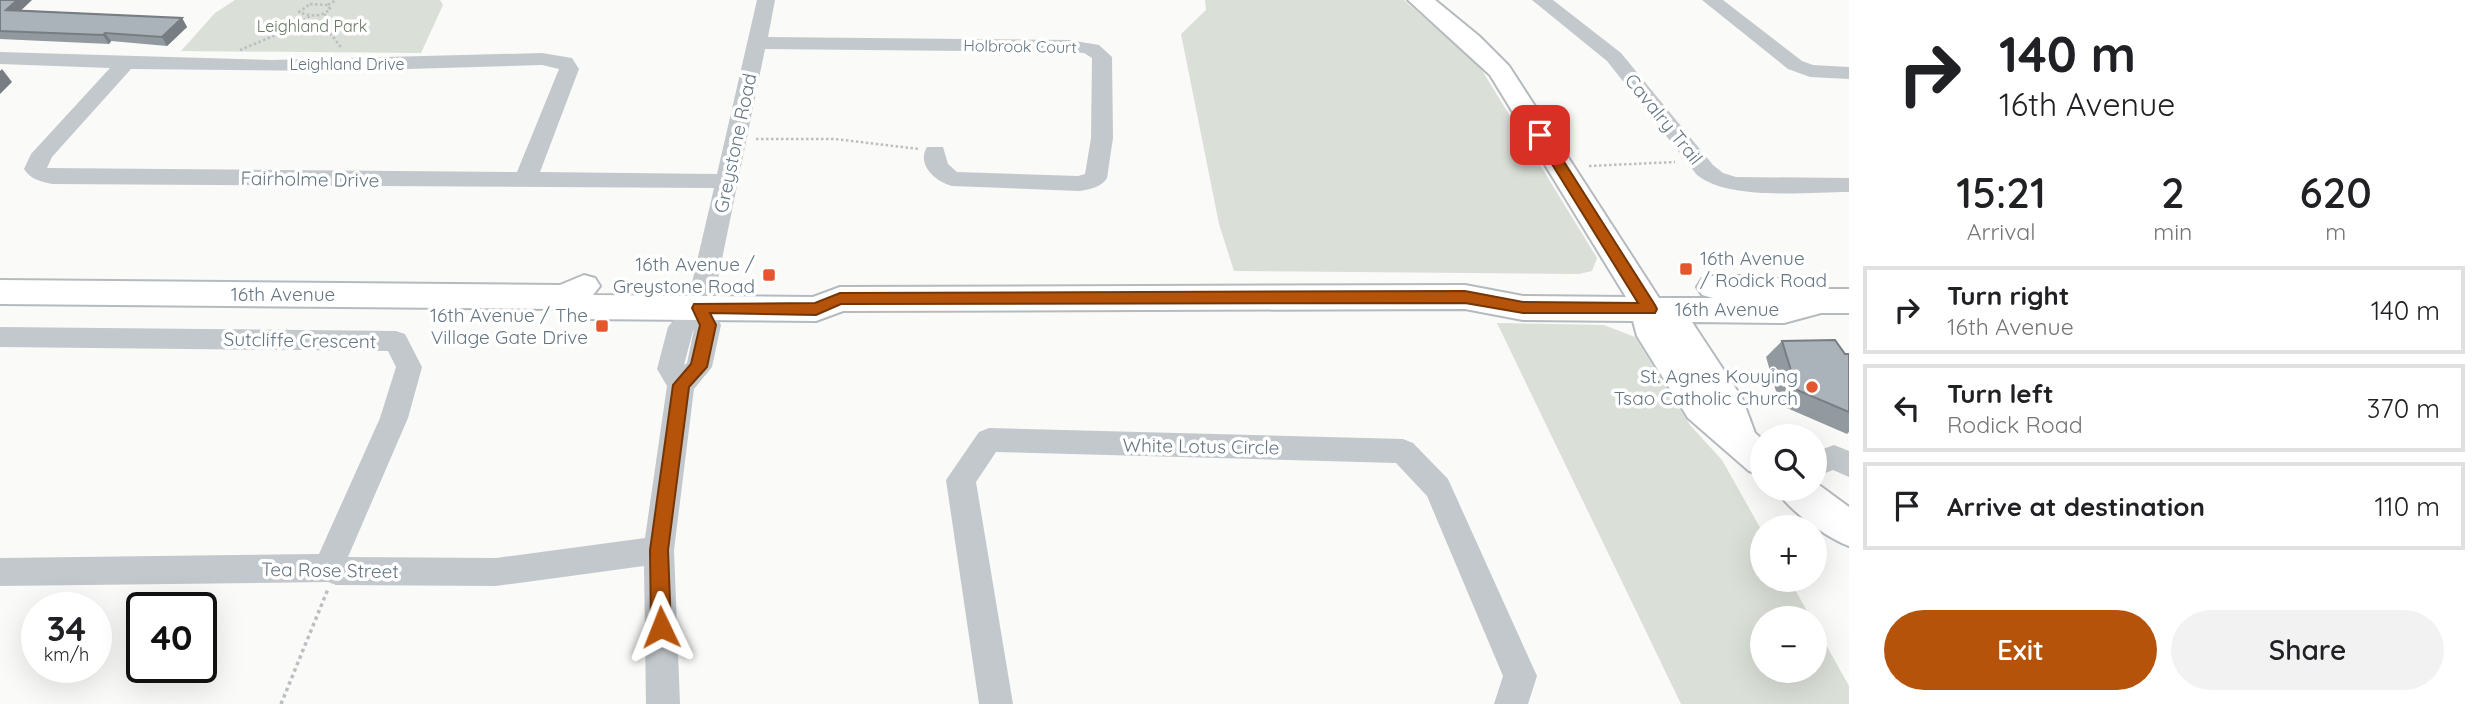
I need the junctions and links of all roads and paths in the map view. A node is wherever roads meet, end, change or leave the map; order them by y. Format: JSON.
{"nodes":[{"id":1,"x":336,"y":0,"type":"edge"},
{"id":2,"x":766,"y":0,"type":"edge"},
{"id":3,"x":1420,"y":0,"type":"edge"},
{"id":4,"x":1541,"y":0,"type":"edge"},
{"id":5,"x":1711,"y":0,"type":"edge"},
{"id":6,"x":328,"y":5,"type":"junction"},
{"id":7,"x":326,"y":14,"type":"junction"},
{"id":8,"x":310,"y":16,"type":"junction"},
{"id":9,"x":757,"y":43,"type":"junction"},
{"id":10,"x":238,"y":51,"type":"dead end"},
{"id":11,"x":349,"y":55,"type":"dead end"},
{"id":12,"x":0,"y":58,"type":"edge"},
{"id":13,"x":125,"y":64,"type":"junction"},
{"id":14,"x":1849,"y":73,"type":"edge"},
{"id":15,"x":736,"y":139,"type":"junction"},
{"id":16,"x":935,"y":152,"type":"joint"},
{"id":17,"x":1681,"y":162,"type":"dead end"},
{"id":18,"x":1589,"y":166,"type":"dead end"},
{"id":19,"x":525,"y":181,"type":"junction"},
{"id":20,"x":727,"y":181,"type":"junction"},
{"id":21,"x":1849,"y":185,"type":"edge"},
{"id":22,"x":0,"y":292,"type":"edge"},
{"id":23,"x":702,"y":297,"type":"junction"},
{"id":24,"x":1643,"y":298,"type":"junction"},
{"id":25,"x":1835,"y":301,"type":"edge"},
{"id":26,"x":0,"y":337,"type":"edge"},
{"id":27,"x":1750,"y":448,"type":"edge"},
{"id":28,"x":1811,"y":501,"type":"edge"},
{"id":29,"x":1849,"y":529,"type":"edge"},
{"id":30,"x":659,"y":550,"type":"junction"},
{"id":31,"x":332,"y":569,"type":"junction"},
{"id":32,"x":0,"y":572,"type":"edge"},
{"id":33,"x":281,"y":704,"type":"edge"},
{"id":34,"x":663,"y":704,"type":"edge"},
{"id":35,"x":996,"y":704,"type":"edge"},
{"id":36,"x":1511,"y":704,"type":"edge"}],
"edges":[{"from":1,"to":6,"type":"path"},
{"from":2,"to":9,"type":"street","name":"Greystone Road"},
{"from":3,"to":24,"type":"main road"},
{"from":4,"to":21,"type":"street","name":"Cavalry Trail"},
{"from":5,"to":14,"type":"street"},
{"from":6,"to":7,"type":"path"},
{"from":6,"to":8,"type":"path"},
{"from":7,"to":8,"type":"path"},
{"from":7,"to":11,"type":"path"},
{"from":8,"to":10,"type":"path"},
{"from":9,"to":15,"type":"street","name":"Greystone Road"},
{"from":9,"to":16,"type":"street","name":"Holbrook Court"},
{"from":12,"to":13,"type":"street","name":"Leighland Drive"},
{"from":13,"to":19,"type":"street","name":"Leighland Drive"},
{"from":13,"to":19,"type":"street","name":"Fairholme Drive"},
{"from":15,"to":16,"type":"path"},
{"from":15,"to":20,"type":"street","name":"Greystone Road"},
{"from":17,"to":18,"type":"path"},
{"from":19,"to":20,"type":"street","name":"Fairholme Drive"},
{"from":20,"to":23,"type":"street","name":"Greystone Road"},
{"from":22,"to":23,"type":"main road","name":"16th Avenue"},
{"from":23,"to":24,"type":"main road","name":"16th Avenue"},
{"from":23,"to":30,"type":"street"},
{"from":24,"to":25,"type":"main road","name":"16th Avenue"},
{"from":24,"to":27,"type":"main road"},
{"from":26,"to":31,"type":"street","name":"Sutcliffe Crescent"},
{"from":28,"to":29,"type":"main road"},
{"from":30,"to":31,"type":"street","name":"Tea Rose Street"},
{"from":30,"to":34,"type":"street"},
{"from":31,"to":32,"type":"street","name":"Tea Rose Street"},
{"from":31,"to":33,"type":"path"},
{"from":35,"to":36,"type":"street","name":"White Lotus Circle"}]}
